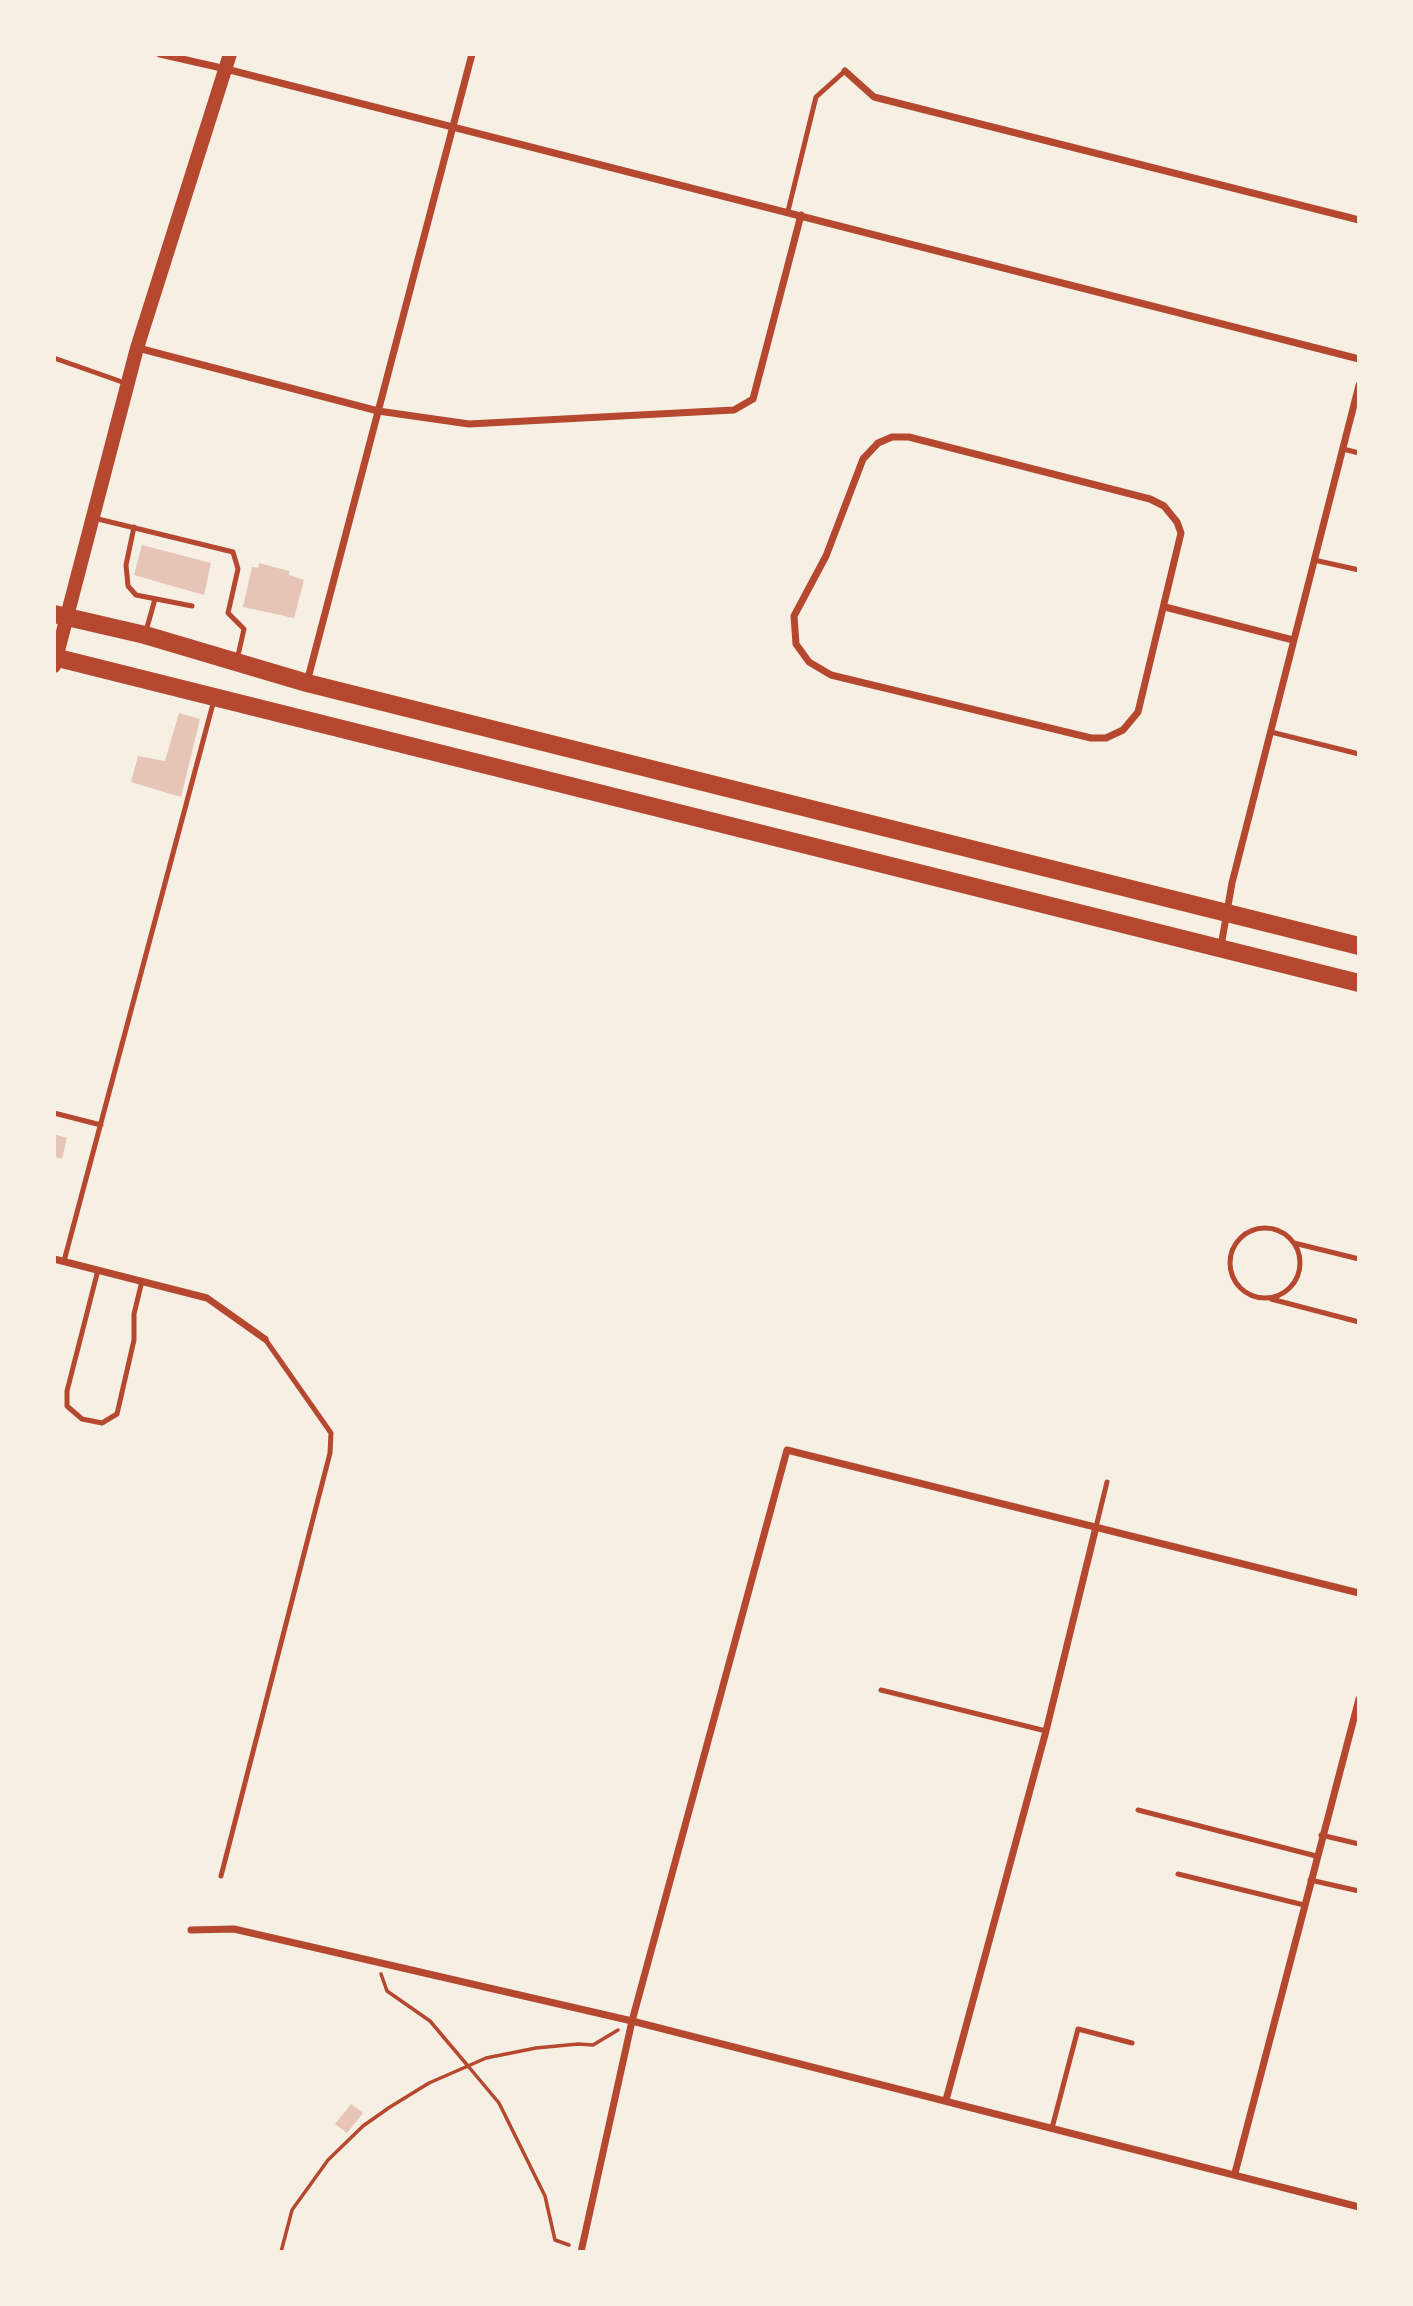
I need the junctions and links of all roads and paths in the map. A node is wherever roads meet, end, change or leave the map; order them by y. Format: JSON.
{"nodes":[{"id":1,"x":160,"y":54,"type":"edge"},
{"id":2,"x":472,"y":54,"type":"edge"},
{"id":3,"x":228,"y":61,"type":"edge"},
{"id":4,"x":845,"y":71,"type":"joint"},
{"id":5,"x":453,"y":127,"type":"junction"},
{"id":6,"x":788,"y":211,"type":"junction"},
{"id":7,"x":801,"y":215,"type":"junction"},
{"id":8,"x":1359,"y":220,"type":"edge"},
{"id":9,"x":137,"y":348,"type":"junction"},
{"id":10,"x":54,"y":358,"type":"edge"},
{"id":11,"x":1359,"y":359,"type":"edge"},
{"id":12,"x":128,"y":384,"type":"junction"},
{"id":13,"x":1359,"y":385,"type":"edge"},
{"id":14,"x":378,"y":411,"type":"junction"},
{"id":15,"x":1343,"y":449,"type":"junction"},
{"id":16,"x":1359,"y":453,"type":"edge"},
{"id":17,"x":93,"y":518,"type":"junction"},
{"id":18,"x":134,"y":527,"type":"junction"},
{"id":19,"x":1314,"y":560,"type":"junction"},
{"id":20,"x":1359,"y":570,"type":"edge"},
{"id":21,"x":155,"y":598,"type":"junction"},
{"id":22,"x":192,"y":606,"type":"dead end"},
{"id":23,"x":1165,"y":607,"type":"junction"},
{"id":24,"x":61,"y":615,"type":"edge"},
{"id":25,"x":145,"y":635,"type":"junction"},
{"id":26,"x":1293,"y":640,"type":"junction"},
{"id":27,"x":55,"y":661,"type":"edge"},
{"id":28,"x":236,"y":663,"type":"junction"},
{"id":29,"x":307,"y":683,"type":"junction"},
{"id":30,"x":215,"y":697,"type":"junction"},
{"id":31,"x":1270,"y":732,"type":"junction"},
{"id":32,"x":1359,"y":754,"type":"edge"},
{"id":33,"x":1226,"y":915,"type":"junction"},
{"id":34,"x":1220,"y":946,"type":"junction"},
{"id":35,"x":1359,"y":946,"type":"edge"},
{"id":36,"x":1359,"y":983,"type":"edge"},
{"id":37,"x":54,"y":1113,"type":"edge"},
{"id":38,"x":101,"y":1125,"type":"junction"},
{"id":39,"x":1294,"y":1243,"type":"junction"},
{"id":40,"x":54,"y":1259,"type":"edge"},
{"id":41,"x":1359,"y":1259,"type":"edge"},
{"id":42,"x":64,"y":1261,"type":"junction"},
{"id":43,"x":98,"y":1270,"type":"junction"},
{"id":44,"x":142,"y":1281,"type":"junction"},
{"id":45,"x":1268,"y":1298,"type":"junction"},
{"id":46,"x":1359,"y":1322,"type":"edge"},
{"id":47,"x":265,"y":1339,"type":"joint"},
{"id":48,"x":1107,"y":1482,"type":"dead end"},
{"id":49,"x":1096,"y":1527,"type":"junction"},
{"id":50,"x":1359,"y":1593,"type":"edge"},
{"id":51,"x":881,"y":1690,"type":"dead end"},
{"id":52,"x":1359,"y":1699,"type":"edge"},
{"id":53,"x":1046,"y":1731,"type":"junction"},
{"id":54,"x":1138,"y":1810,"type":"dead end"},
{"id":55,"x":1321,"y":1835,"type":"junction"},
{"id":56,"x":1359,"y":1844,"type":"edge"},
{"id":57,"x":1316,"y":1856,"type":"junction"},
{"id":58,"x":1178,"y":1874,"type":"dead end"},
{"id":59,"x":221,"y":1876,"type":"dead end"},
{"id":60,"x":1310,"y":1880,"type":"junction"},
{"id":61,"x":1359,"y":1891,"type":"edge"},
{"id":62,"x":1304,"y":1905,"type":"junction"},
{"id":63,"x":191,"y":1930,"type":"dead end"},
{"id":64,"x":383,"y":1965,"type":"junction"},
{"id":65,"x":632,"y":2021,"type":"junction"},
{"id":66,"x":1132,"y":2043,"type":"dead end"},
{"id":67,"x":468,"y":2066,"type":"junction"},
{"id":68,"x":946,"y":2100,"type":"junction"},
{"id":69,"x":1052,"y":2128,"type":"junction"},
{"id":70,"x":1235,"y":2174,"type":"junction"},
{"id":71,"x":1359,"y":2207,"type":"edge"},
{"id":72,"x":584,"y":2251,"type":"edge"},
{"id":73,"x":281,"y":2252,"type":"edge"}],
"edges":[{"from":1,"to":3,"type":"street"},
{"from":2,"to":5,"type":"street"},
{"from":3,"to":5,"type":"street"},
{"from":3,"to":9,"type":"main road"},
{"from":4,"to":6,"type":"lane"},
{"from":4,"to":8,"type":"street"},
{"from":5,"to":6,"type":"street"},
{"from":5,"to":14,"type":"street"},
{"from":6,"to":7,"type":"street"},
{"from":7,"to":11,"type":"street"},
{"from":7,"to":14,"type":"street"},
{"from":9,"to":12,"type":"main road"},
{"from":9,"to":14,"type":"street"},
{"from":10,"to":12,"type":"lane"},
{"from":12,"to":17,"type":"main road"},
{"from":13,"to":15,"type":"street"},
{"from":14,"to":29,"type":"street"},
{"from":15,"to":16,"type":"lane"},
{"from":15,"to":19,"type":"street"},
{"from":17,"to":18,"type":"lane"},
{"from":17,"to":24,"type":"main road"},
{"from":18,"to":21,"type":"lane"},
{"from":18,"to":28,"type":"lane"},
{"from":19,"to":20,"type":"lane"},
{"from":19,"to":26,"type":"street"},
{"from":21,"to":22,"type":"lane"},
{"from":21,"to":25,"type":"lane"},
{"from":23,"to":23,"type":"street"},
{"from":23,"to":26,"type":"street"},
{"from":24,"to":25,"type":"main road"},
{"from":24,"to":27,"type":"main road"},
{"from":25,"to":28,"type":"main road"},
{"from":26,"to":31,"type":"street"},
{"from":27,"to":30,"type":"main road"},
{"from":28,"to":29,"type":"main road"},
{"from":29,"to":33,"type":"main road"},
{"from":30,"to":34,"type":"main road"},
{"from":30,"to":38,"type":"lane"},
{"from":31,"to":32,"type":"lane"},
{"from":31,"to":33,"type":"street"},
{"from":33,"to":34,"type":"street"},
{"from":33,"to":35,"type":"main road"},
{"from":34,"to":36,"type":"main road"},
{"from":37,"to":38,"type":"lane"},
{"from":38,"to":42,"type":"lane"},
{"from":39,"to":41,"type":"lane"},
{"from":39,"to":45,"type":"lane"},
{"from":39,"to":45,"type":"lane"},
{"from":40,"to":42,"type":"street"},
{"from":42,"to":43,"type":"street"},
{"from":43,"to":44,"type":"street"},
{"from":43,"to":44,"type":"lane"},
{"from":44,"to":47,"type":"street"},
{"from":45,"to":46,"type":"lane"},
{"from":47,"to":59,"type":"lane"},
{"from":48,"to":49,"type":"lane"},
{"from":49,"to":50,"type":"street"},
{"from":49,"to":53,"type":"street"},
{"from":49,"to":65,"type":"street"},
{"from":51,"to":53,"type":"lane"},
{"from":52,"to":55,"type":"street"},
{"from":53,"to":68,"type":"street"},
{"from":54,"to":57,"type":"lane"},
{"from":55,"to":56,"type":"lane"},
{"from":55,"to":57,"type":"street"},
{"from":57,"to":60,"type":"street"},
{"from":58,"to":62,"type":"lane"},
{"from":60,"to":61,"type":"lane"},
{"from":60,"to":62,"type":"street"},
{"from":62,"to":70,"type":"street"},
{"from":63,"to":64,"type":"street"},
{"from":64,"to":65,"type":"street"},
{"from":64,"to":67,"type":"path"},
{"from":65,"to":67,"type":"path"},
{"from":65,"to":68,"type":"street"},
{"from":65,"to":72,"type":"street"},
{"from":66,"to":69,"type":"lane"},
{"from":67,"to":72,"type":"path"},
{"from":67,"to":73,"type":"path"},
{"from":68,"to":69,"type":"street"},
{"from":69,"to":70,"type":"street"},
{"from":70,"to":71,"type":"street"}]}
